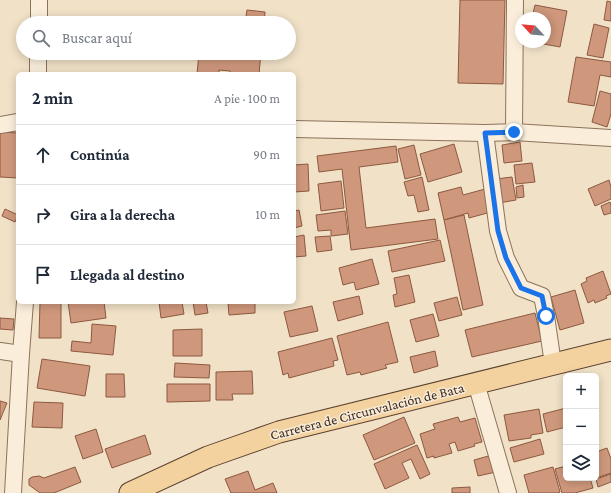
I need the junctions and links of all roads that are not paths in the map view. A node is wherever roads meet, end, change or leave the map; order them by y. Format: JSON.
{"nodes":[{"id":1,"x":39,"y":0,"type":"edge"},
{"id":2,"x":515,"y":0,"type":"edge"},
{"id":3,"x":39,"y":16,"type":"edge"},
{"id":4,"x":38,"y":60,"type":"edge"},
{"id":5,"x":38,"y":72,"type":"edge"},
{"id":6,"x":16,"y":122,"type":"edge"},
{"id":7,"x":0,"y":125,"type":"edge"},
{"id":8,"x":296,"y":129,"type":"edge"},
{"id":9,"x":514,"y":132,"type":"junction"},
{"id":10,"x":485,"y":133,"type":"junction"},
{"id":11,"x":611,"y":138,"type":"edge"},
{"id":12,"x":25,"y":304,"type":"edge"},
{"id":13,"x":611,"y":350,"type":"edge"},
{"id":14,"x":0,"y":351,"type":"edge"},
{"id":15,"x":21,"y":354,"type":"junction"},
{"id":16,"x":553,"y":364,"type":"junction"},
{"id":17,"x":476,"y":383,"type":"junction"},
{"id":18,"x":13,"y":493,"type":"edge"},
{"id":19,"x":130,"y":493,"type":"edge"},
{"id":20,"x":508,"y":493,"type":"edge"}],
"edges":[{"from":1,"to":3,"type":"street"},
{"from":2,"to":9,"type":"street"},
{"from":4,"to":5,"type":"street"},
{"from":6,"to":7,"type":"street"},
{"from":8,"to":10,"type":"street"},
{"from":9,"to":10,"type":"street"},
{"from":9,"to":11,"type":"street"},
{"from":10,"to":16,"type":"street"},
{"from":12,"to":15,"type":"street"},
{"from":13,"to":16,"type":"main road","name":"Carretera de Circunvalación de Bata"},
{"from":14,"to":15,"type":"street"},
{"from":15,"to":18,"type":"street"},
{"from":16,"to":17,"type":"main road","name":"Carretera de Circunvalación de Bata"},
{"from":17,"to":19,"type":"main road","name":"Carretera de Circunvalación de Bata"},
{"from":17,"to":20,"type":"street"}]}
